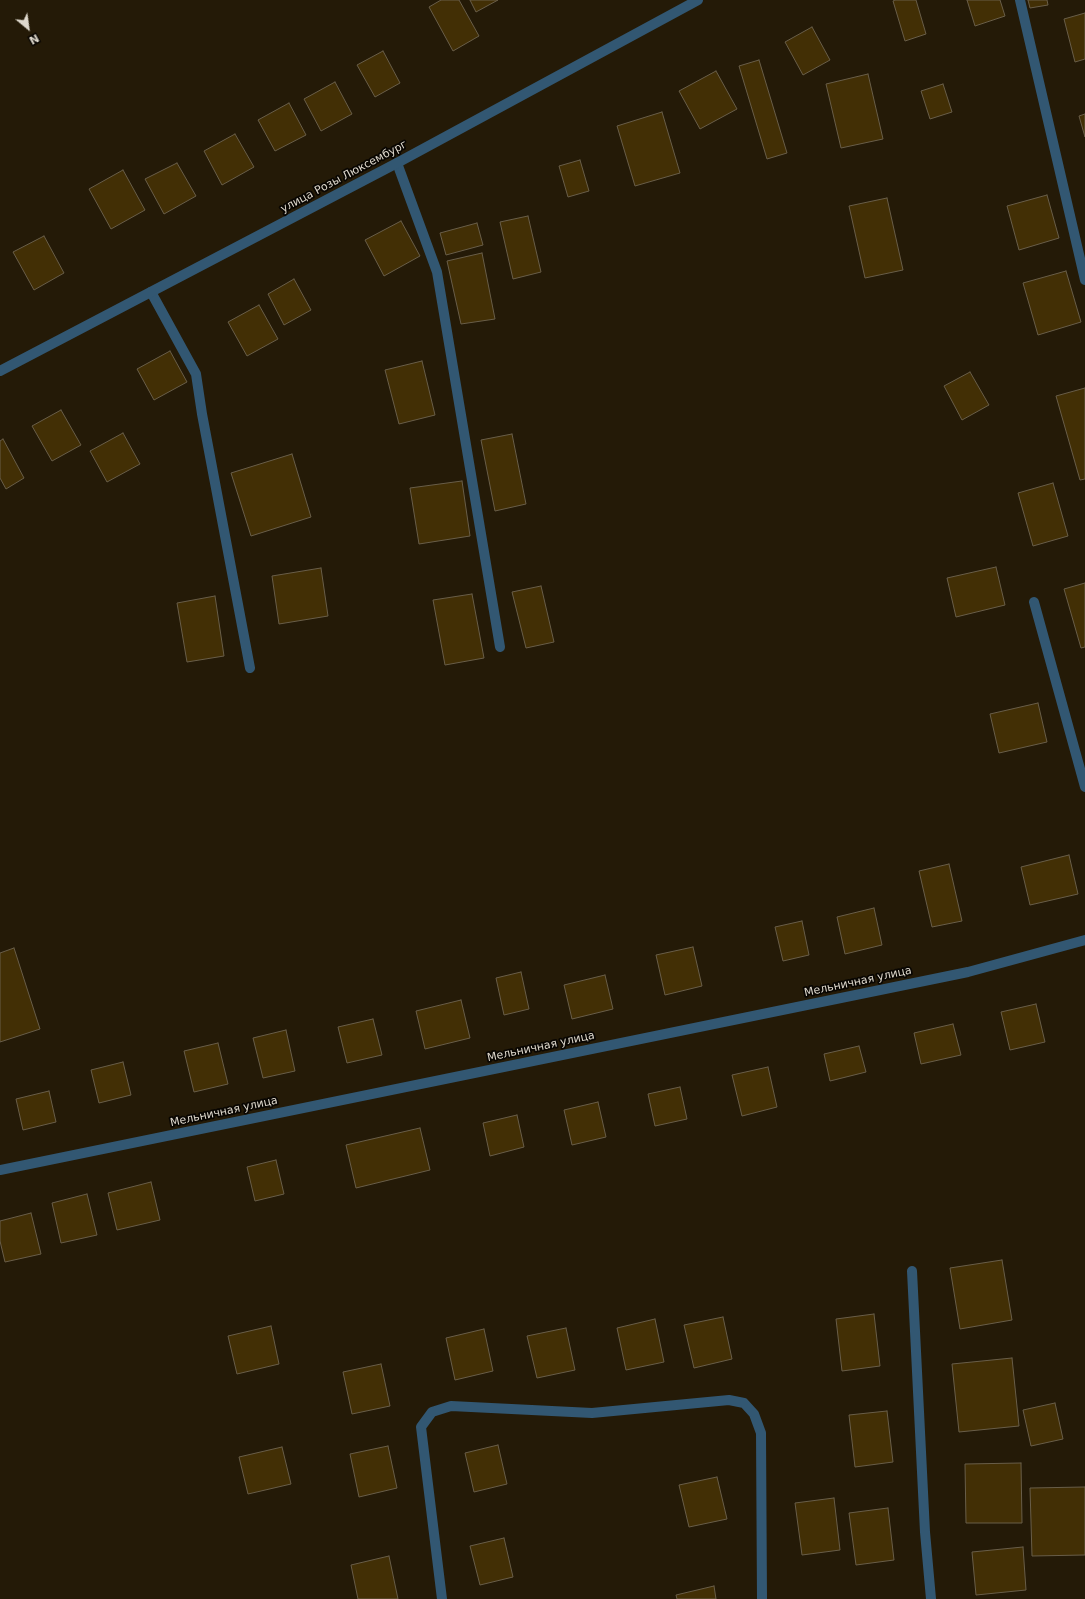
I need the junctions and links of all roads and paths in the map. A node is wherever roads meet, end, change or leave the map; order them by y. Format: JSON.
{"nodes":[{"id":1,"x":698,"y":0,"type":"edge"},
{"id":2,"x":1020,"y":0,"type":"edge"},
{"id":3,"x":397,"y":163,"type":"junction"},
{"id":4,"x":1085,"y":280,"type":"edge"},
{"id":5,"x":150,"y":292,"type":"junction"},
{"id":6,"x":0,"y":371,"type":"edge"},
{"id":7,"x":1034,"y":602,"type":"dead end"},
{"id":8,"x":500,"y":647,"type":"dead end"},
{"id":9,"x":250,"y":668,"type":"dead end"},
{"id":10,"x":1085,"y":787,"type":"edge"},
{"id":11,"x":1085,"y":940,"type":"edge"},
{"id":12,"x":0,"y":1170,"type":"edge"},
{"id":13,"x":912,"y":1271,"type":"dead end"},
{"id":14,"x":442,"y":1599,"type":"edge"},
{"id":15,"x":762,"y":1599,"type":"edge"},
{"id":16,"x":931,"y":1599,"type":"edge"}],
"edges":[{"from":1,"to":3,"type":"street","name":"улица Розы Люксембург"},
{"from":2,"to":4,"type":"street"},
{"from":3,"to":5,"type":"street","name":"улица Розы Люксембург"},
{"from":3,"to":8,"type":"street"},
{"from":5,"to":6,"type":"street","name":"улица Розы Люксембург"},
{"from":5,"to":9,"type":"street"},
{"from":7,"to":10,"type":"street"},
{"from":11,"to":12,"type":"street","name":"Мельничная улица"},
{"from":13,"to":16,"type":"street"},
{"from":14,"to":15,"type":"street"}]}
